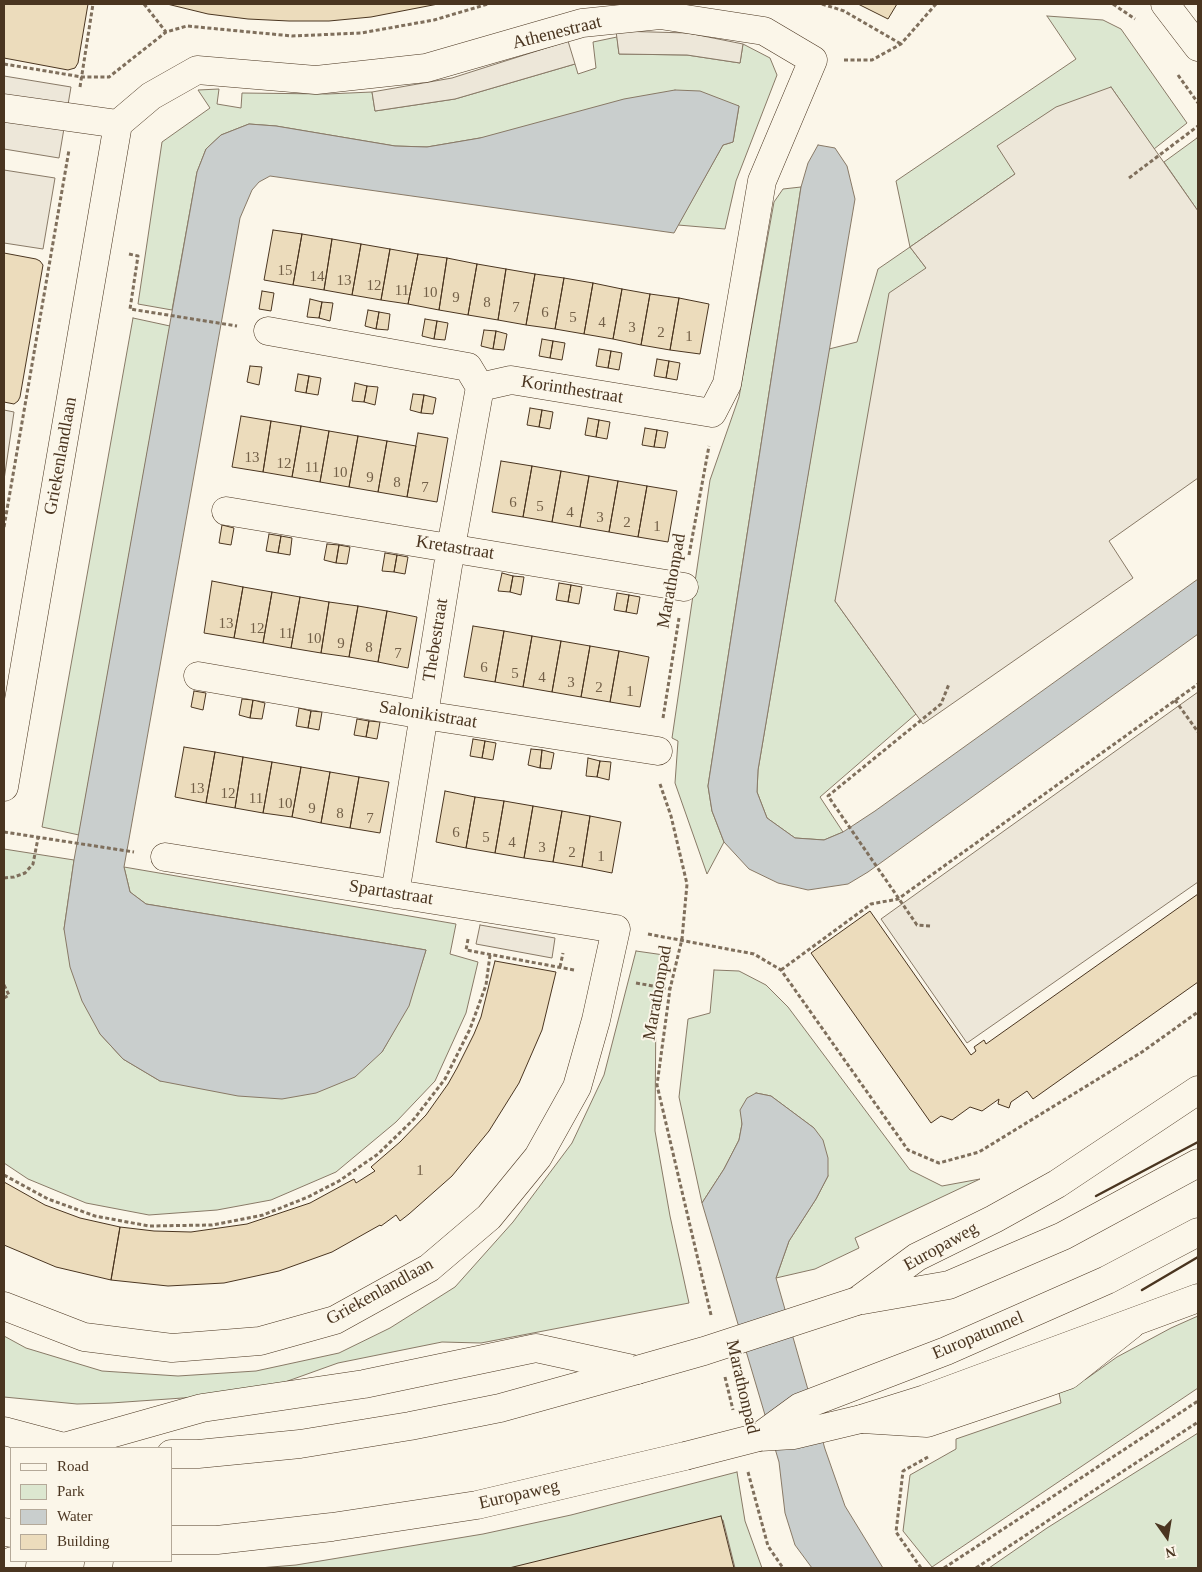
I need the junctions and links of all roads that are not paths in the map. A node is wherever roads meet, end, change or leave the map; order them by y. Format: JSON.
{"nodes":[{"id":1,"x":1164,"y":4,"type":"edge"},
{"id":2,"x":1198,"y":47,"type":"edge"},
{"id":3,"x":4,"y":108,"type":"edge"},
{"id":4,"x":118,"y":124,"type":"junction"},
{"id":5,"x":268,"y":331,"type":"dead end"},
{"id":6,"x":480,"y":387,"type":"junction"},
{"id":7,"x":712,"y":413,"type":"joint"},
{"id":8,"x":226,"y":511,"type":"dead end"},
{"id":9,"x":451,"y":547,"type":"junction"},
{"id":10,"x":684,"y":587,"type":"road end"},
{"id":11,"x":198,"y":676,"type":"dead end"},
{"id":12,"x":424,"y":715,"type":"junction"},
{"id":13,"x":658,"y":751,"type":"road end"},
{"id":14,"x":4,"y":787,"type":"edge"},
{"id":15,"x":165,"y":857,"type":"road end"},
{"id":16,"x":395,"y":894,"type":"junction"},
{"id":17,"x":616,"y":929,"type":"joint"},
{"id":18,"x":1198,"y":1090,"type":"edge"},
{"id":19,"x":1198,"y":1163,"type":"edge"},
{"id":20,"x":1198,"y":1232,"type":"edge"},
{"id":21,"x":1198,"y":1298,"type":"edge"},
{"id":22,"x":857,"y":1301,"type":"junction"},
{"id":23,"x":4,"y":1306,"type":"edge"},
{"id":24,"x":636,"y":1370,"type":"junction"},
{"id":25,"x":4,"y":1431,"type":"edge"},
{"id":26,"x":759,"y":1437,"type":"junction"},
{"id":27,"x":63,"y":1447,"type":"edge"},
{"id":28,"x":70,"y":1447,"type":"edge"},
{"id":29,"x":172,"y":1454,"type":"edge"},
{"id":30,"x":172,"y":1540,"type":"edge"}],
"edges":[{"from":1,"to":2,"type":"street"},
{"from":3,"to":4,"type":"street"},
{"from":4,"to":7,"type":"street","name":"Athenestraat"},
{"from":4,"to":14,"type":"street","name":"Griekenlandlaan"},
{"from":5,"to":6,"type":"street"},
{"from":6,"to":7,"type":"street","name":"Korinthestraat"},
{"from":6,"to":9,"type":"street","name":"Thebestraat"},
{"from":8,"to":9,"type":"street","name":"Kretastraat"},
{"from":9,"to":10,"type":"street","name":"Kretastraat"},
{"from":9,"to":12,"type":"street","name":"Thebestraat"},
{"from":11,"to":12,"type":"street","name":"Salonikistraat"},
{"from":12,"to":13,"type":"street","name":"Salonikistraat"},
{"from":12,"to":16,"type":"street","name":"Thebestraat"},
{"from":15,"to":16,"type":"street","name":"Spartastraat"},
{"from":16,"to":17,"type":"street","name":"Spartastraat"},
{"from":17,"to":23,"type":"street","name":"Griekenlandlaan"},
{"from":18,"to":22,"type":"street","name":"Europaweg"},
{"from":19,"to":22,"type":"street"},
{"from":20,"to":26,"type":"street","name":"Europatunnel"},
{"from":21,"to":26,"type":"street","name":"Europaweg"},
{"from":22,"to":24,"type":"street","name":"Europaweg","bridge":true},
{"from":24,"to":28,"type":"street","name":"Europaweg"},
{"from":24,"to":29,"type":"street","name":"Europaweg"},
{"from":25,"to":27,"type":"street"},
{"from":26,"to":30,"type":"street","name":"Europaweg","bridge":true}]}
